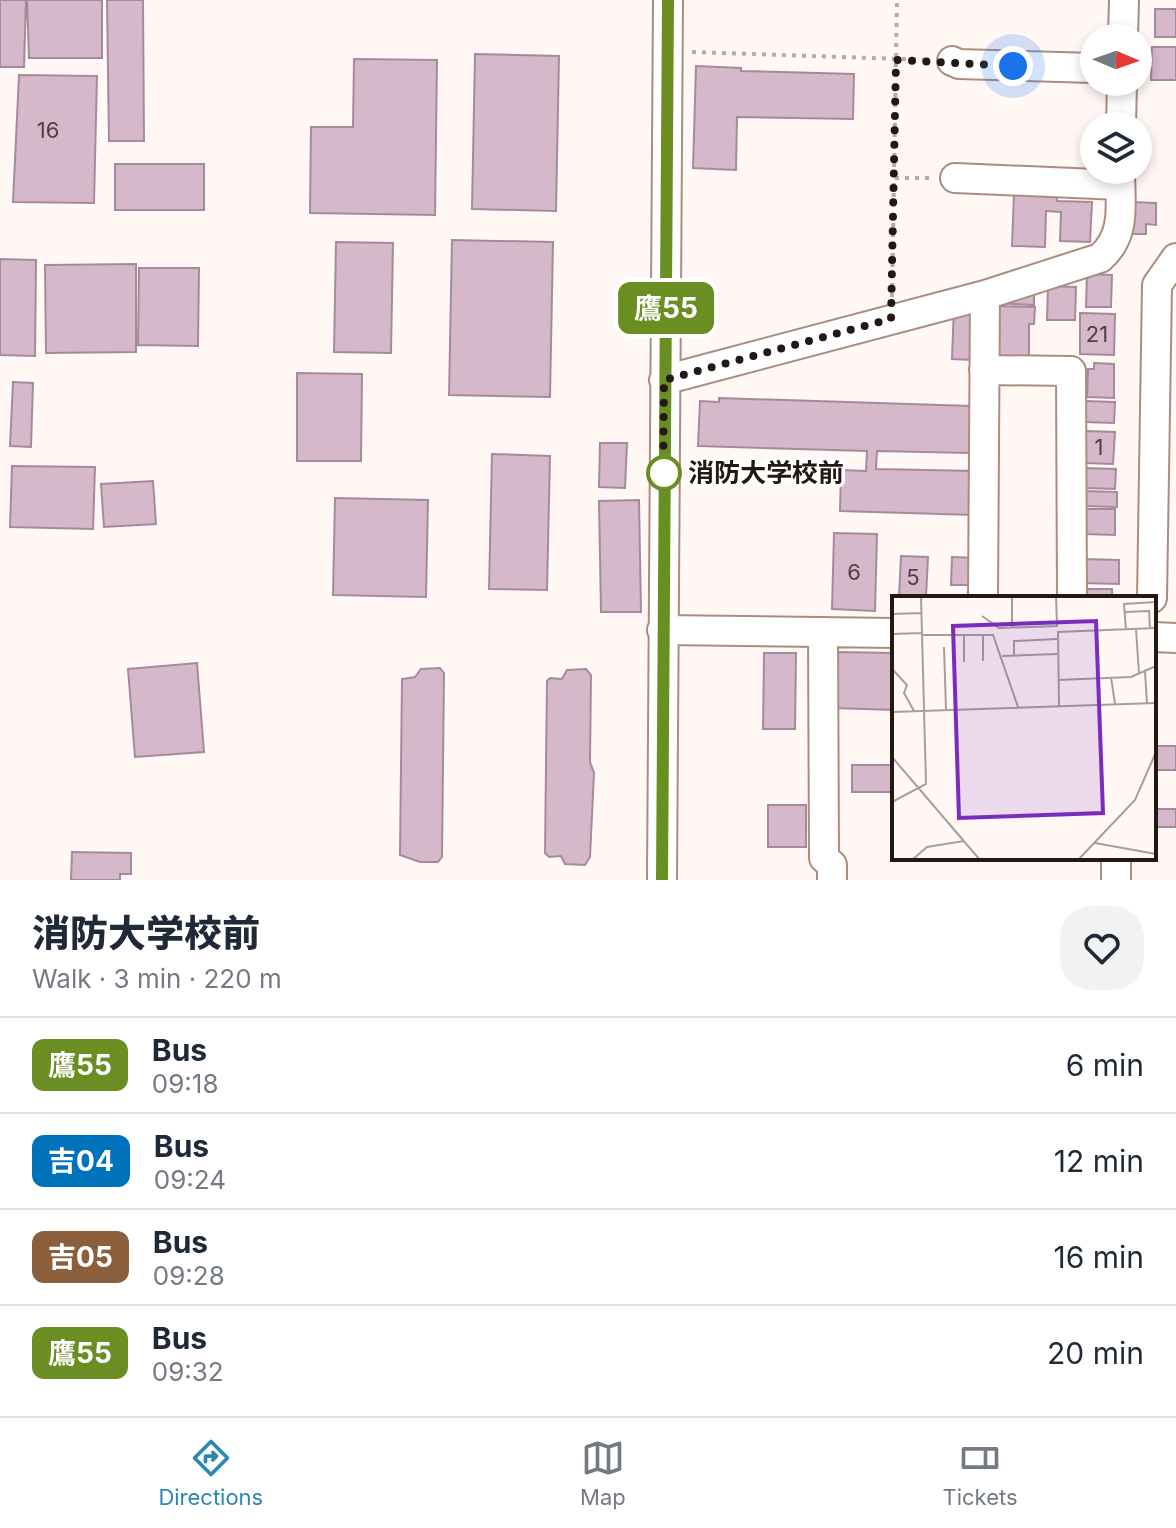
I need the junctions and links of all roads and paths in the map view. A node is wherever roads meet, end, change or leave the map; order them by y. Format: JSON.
{"nodes":[{"id":1,"x":668,"y":0,"type":"edge"},
{"id":2,"x":897,"y":0,"type":"edge"},
{"id":3,"x":1124,"y":0,"type":"edge"},
{"id":4,"x":1123,"y":24,"type":"edge"},
{"id":5,"x":669,"y":51,"type":"junction"},
{"id":6,"x":896,"y":60,"type":"junction"},
{"id":7,"x":952,"y":61,"type":"joint"},
{"id":8,"x":1080,"y":68,"type":"edge"},
{"id":9,"x":895,"y":178,"type":"junction"},
{"id":10,"x":955,"y":178,"type":"joint"},
{"id":11,"x":1080,"y":178,"type":"edge"},
{"id":12,"x":1120,"y":184,"type":"edge"},
{"id":13,"x":1176,"y":258,"type":"edge"},
{"id":14,"x":985,"y":295,"type":"junction"},
{"id":15,"x":891,"y":319,"type":"junction"},
{"id":16,"x":1166,"y":365,"type":"edge"},
{"id":17,"x":984,"y":370,"type":"junction"},
{"id":18,"x":664,"y":380,"type":"junction"},
{"id":19,"x":983,"y":596,"type":"edge"},
{"id":20,"x":1072,"y":596,"type":"edge"},
{"id":21,"x":1152,"y":596,"type":"edge"},
{"id":22,"x":662,"y":630,"type":"junction"},
{"id":23,"x":823,"y":632,"type":"junction"},
{"id":24,"x":892,"y":633,"type":"edge"},
{"id":25,"x":1156,"y":637,"type":"edge"},
{"id":26,"x":1176,"y":638,"type":"edge"},
{"id":27,"x":662,"y":880,"type":"edge"},
{"id":28,"x":832,"y":880,"type":"edge"}],
"edges":[{"from":1,"to":5,"type":"street"},
{"from":2,"to":6,"type":"path"},
{"from":3,"to":4,"type":"street"},
{"from":5,"to":6,"type":"path"},
{"from":5,"to":18,"type":"street"},
{"from":6,"to":7,"type":"path"},
{"from":6,"to":9,"type":"path"},
{"from":7,"to":8,"type":"street"},
{"from":9,"to":10,"type":"path"},
{"from":9,"to":15,"type":"path"},
{"from":10,"to":11,"type":"street"},
{"from":12,"to":14,"type":"street"},
{"from":13,"to":16,"type":"street"},
{"from":14,"to":15,"type":"street"},
{"from":14,"to":17,"type":"street"},
{"from":15,"to":18,"type":"street"},
{"from":16,"to":21,"type":"street"},
{"from":17,"to":19,"type":"street"},
{"from":17,"to":20,"type":"street"},
{"from":18,"to":22,"type":"street"},
{"from":22,"to":23,"type":"street"},
{"from":22,"to":27,"type":"street"},
{"from":23,"to":24,"type":"street"},
{"from":23,"to":28,"type":"street"},
{"from":25,"to":26,"type":"street"}]}
